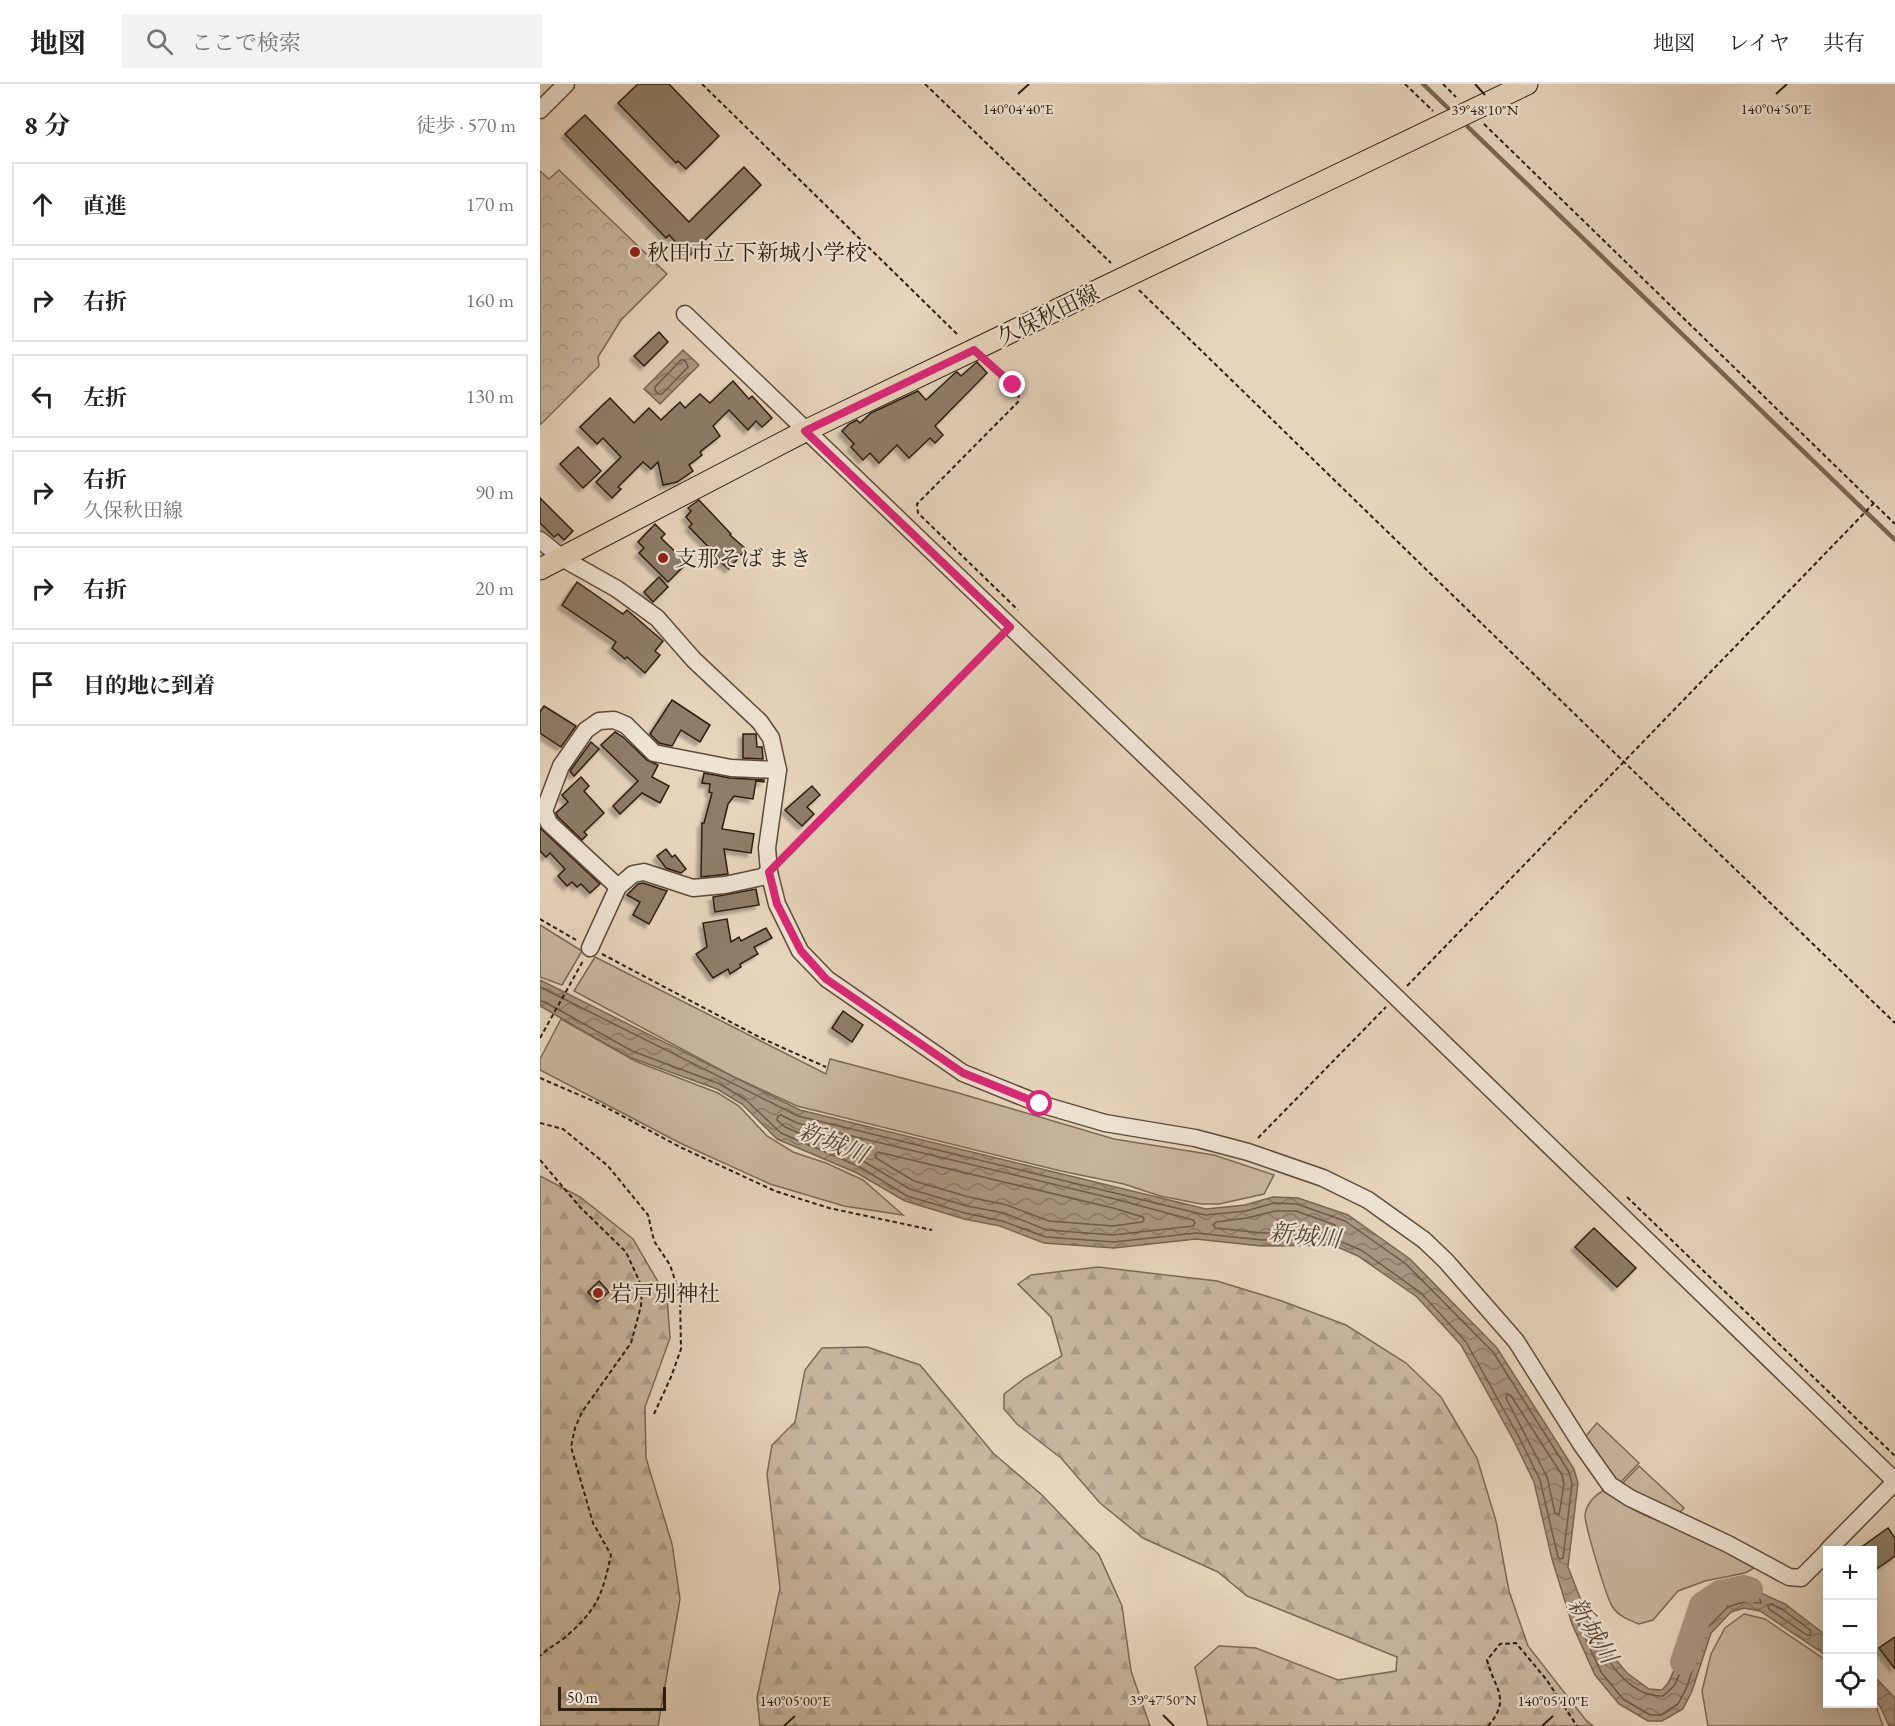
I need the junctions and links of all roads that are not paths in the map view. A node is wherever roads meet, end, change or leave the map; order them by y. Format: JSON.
{"nodes":[{"id":1,"x":566,"y":84,"type":"edge"},
{"id":2,"x":1527,"y":84,"type":"edge"},
{"id":3,"x":540,"y":110,"type":"edge"},
{"id":4,"x":685,"y":314,"type":"dead end"},
{"id":5,"x":805,"y":431,"type":"junction"},
{"id":6,"x":540,"y":540,"type":"edge"},
{"id":7,"x":562,"y":558,"type":"junction"},
{"id":8,"x":540,"y":569,"type":"edge"},
{"id":9,"x":778,"y":770,"type":"junction"},
{"id":10,"x":769,"y":872,"type":"junction"},
{"id":11,"x":618,"y":887,"type":"junction"},
{"id":12,"x":590,"y":948,"type":"road end"},
{"id":13,"x":1895,"y":1482,"type":"edge"},
{"id":14,"x":1833,"y":1546,"type":"edge"},
{"id":15,"x":1823,"y":1556,"type":"edge"}],
"edges":[{"from":1,"to":3,"type":"street"},
{"from":2,"to":5,"type":"main road","name":"久保秋田線"},
{"from":4,"to":5,"type":"street"},
{"from":5,"to":7,"type":"main road","name":"久保秋田線"},
{"from":5,"to":13,"type":"street"},
{"from":6,"to":7,"type":"street"},
{"from":7,"to":8,"type":"main road","name":"久保秋田線"},
{"from":7,"to":9,"type":"street"},
{"from":9,"to":10,"type":"street"},
{"from":9,"to":11,"type":"street"},
{"from":10,"to":11,"type":"street"},
{"from":10,"to":15,"type":"street"},
{"from":11,"to":12,"type":"street"},
{"from":13,"to":14,"type":"street"}]}
